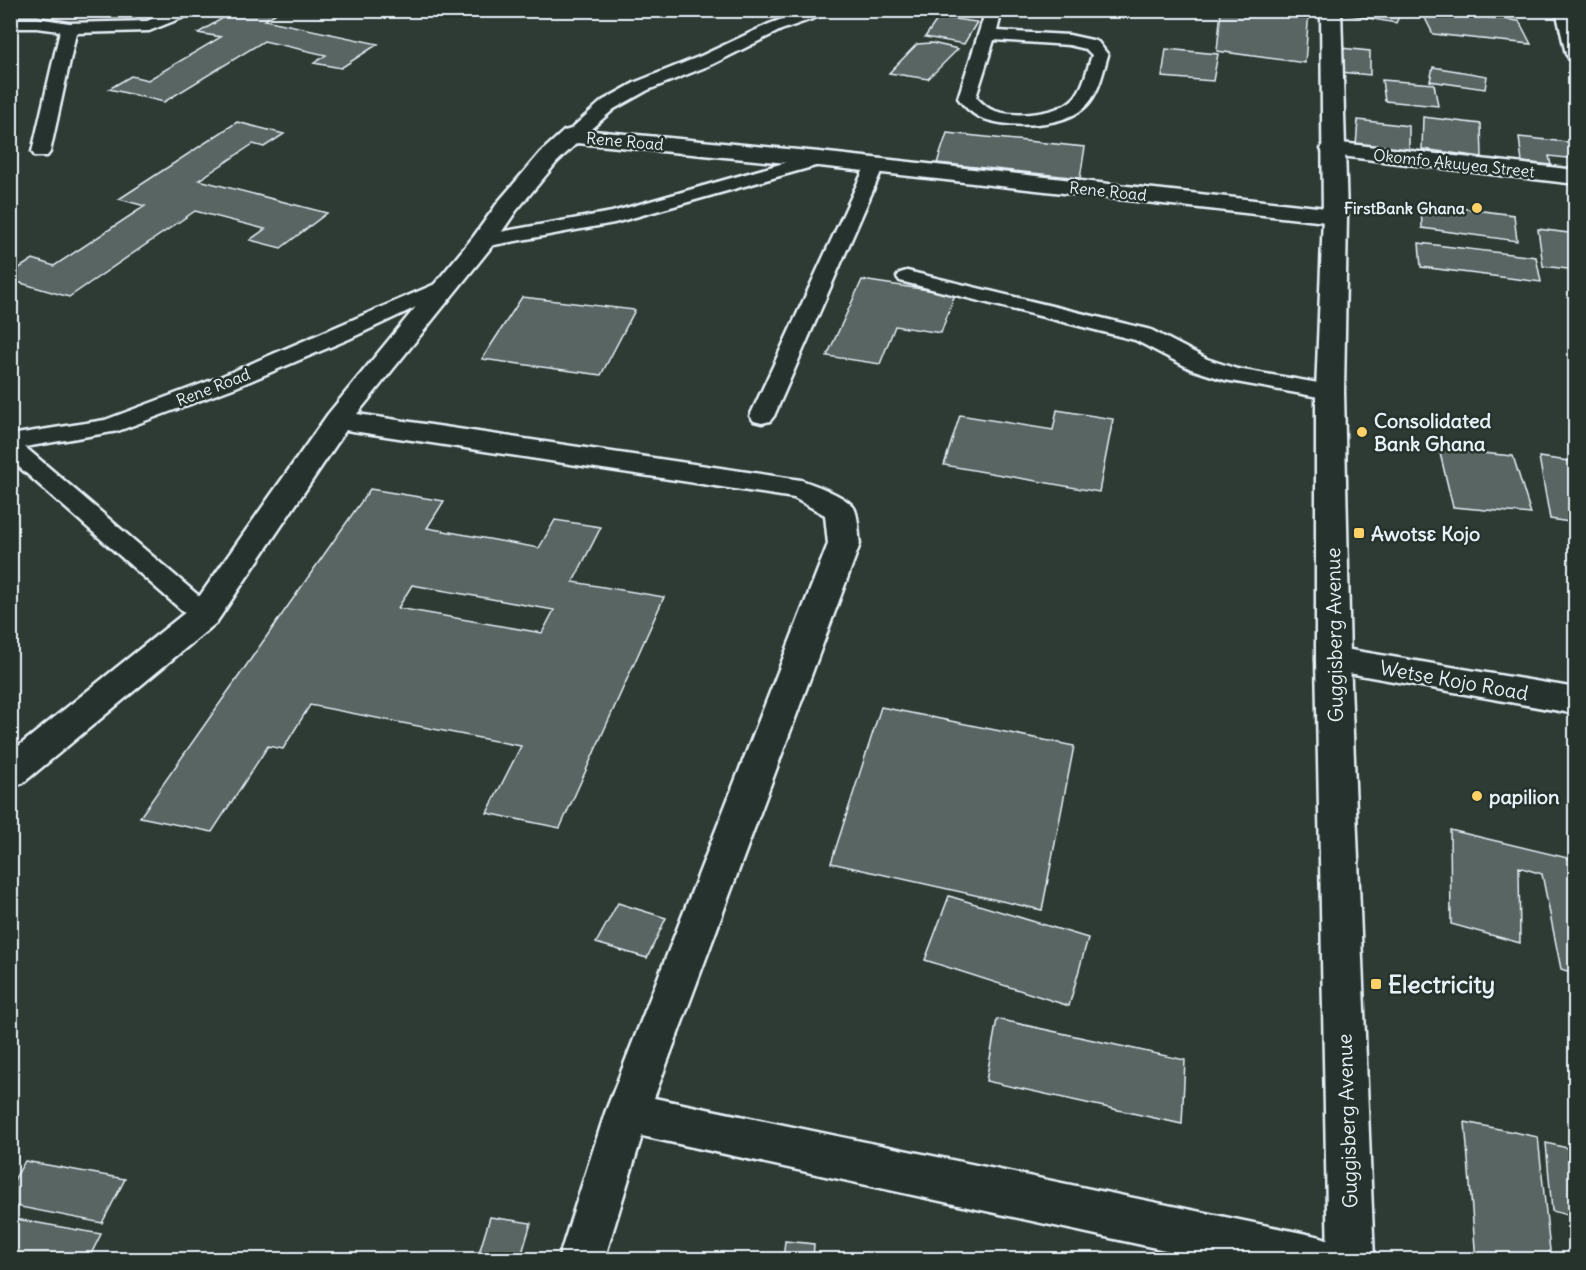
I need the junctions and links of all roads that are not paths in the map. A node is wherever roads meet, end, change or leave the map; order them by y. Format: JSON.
{"nodes":[{"id":1,"x":188,"y":10,"type":"edge"},
{"id":2,"x":823,"y":10,"type":"edge"},
{"id":3,"x":994,"y":10,"type":"edge"},
{"id":4,"x":1331,"y":10,"type":"edge"},
{"id":5,"x":1566,"y":10,"type":"edge"},
{"id":6,"x":10,"y":23,"type":"edge"},
{"id":7,"x":69,"y":28,"type":"junction"},
{"id":8,"x":988,"y":36,"type":"junction"},
{"id":9,"x":1575,"y":54,"type":"edge"},
{"id":10,"x":572,"y":136,"type":"junction"},
{"id":11,"x":1332,"y":149,"type":"junction"},
{"id":12,"x":41,"y":152,"type":"dead end"},
{"id":13,"x":819,"y":159,"type":"junction"},
{"id":14,"x":875,"y":165,"type":"junction"},
{"id":15,"x":1575,"y":178,"type":"edge"},
{"id":16,"x":1335,"y":216,"type":"junction"},
{"id":17,"x":483,"y":241,"type":"junction"},
{"id":18,"x":907,"y":278,"type":"dead end"},
{"id":19,"x":447,"y":285,"type":"junction"},
{"id":20,"x":1330,"y":393,"type":"junction"},
{"id":21,"x":762,"y":416,"type":"dead end"},
{"id":22,"x":338,"y":420,"type":"junction"},
{"id":23,"x":10,"y":444,"type":"edge"},
{"id":24,"x":204,"y":615,"type":"junction"},
{"id":25,"x":1333,"y":659,"type":"junction"},
{"id":26,"x":1575,"y":700,"type":"edge"},
{"id":27,"x":10,"y":773,"type":"edge"},
{"id":28,"x":627,"y":1113,"type":"junction"},
{"id":29,"x":581,"y":1260,"type":"edge"},
{"id":30,"x":1321,"y":1260,"type":"edge"},
{"id":31,"x":1351,"y":1260,"type":"edge"}],
"edges":[{"from":1,"to":7,"type":"lane"},
{"from":2,"to":10,"type":"lane"},
{"from":3,"to":8,"type":"lane"},
{"from":4,"to":11,"type":"street","name":"Guggisberg Avenue"},
{"from":5,"to":9,"type":"street"},
{"from":6,"to":7,"type":"lane"},
{"from":7,"to":12,"type":"lane"},
{"from":8,"to":8,"type":"lane"},
{"from":10,"to":13,"type":"street","name":"Rene Road"},
{"from":10,"to":17,"type":"street","name":"Rene Road"},
{"from":11,"to":15,"type":"street","name":"Okomfo Akuyea Street"},
{"from":11,"to":16,"type":"street","name":"Guggisberg Avenue"},
{"from":13,"to":14,"type":"street","name":"Rene Road"},
{"from":13,"to":17,"type":"lane"},
{"from":14,"to":16,"type":"street","name":"Rene Road"},
{"from":14,"to":21,"type":"lane"},
{"from":16,"to":20,"type":"street","name":"Guggisberg Avenue"},
{"from":17,"to":19,"type":"street","name":"Rene Road"},
{"from":18,"to":20,"type":"lane"},
{"from":19,"to":22,"type":"street"},
{"from":19,"to":23,"type":"lane","name":"Rene Road"},
{"from":20,"to":25,"type":"street","name":"Guggisberg Avenue"},
{"from":22,"to":24,"type":"street"},
{"from":22,"to":28,"type":"street"},
{"from":23,"to":24,"type":"lane"},
{"from":24,"to":27,"type":"street"},
{"from":25,"to":26,"type":"street","name":"Wetse Kojo Road"},
{"from":25,"to":31,"type":"street","name":"Guggisberg Avenue"},
{"from":28,"to":29,"type":"street"},
{"from":28,"to":30,"type":"street"}]}
